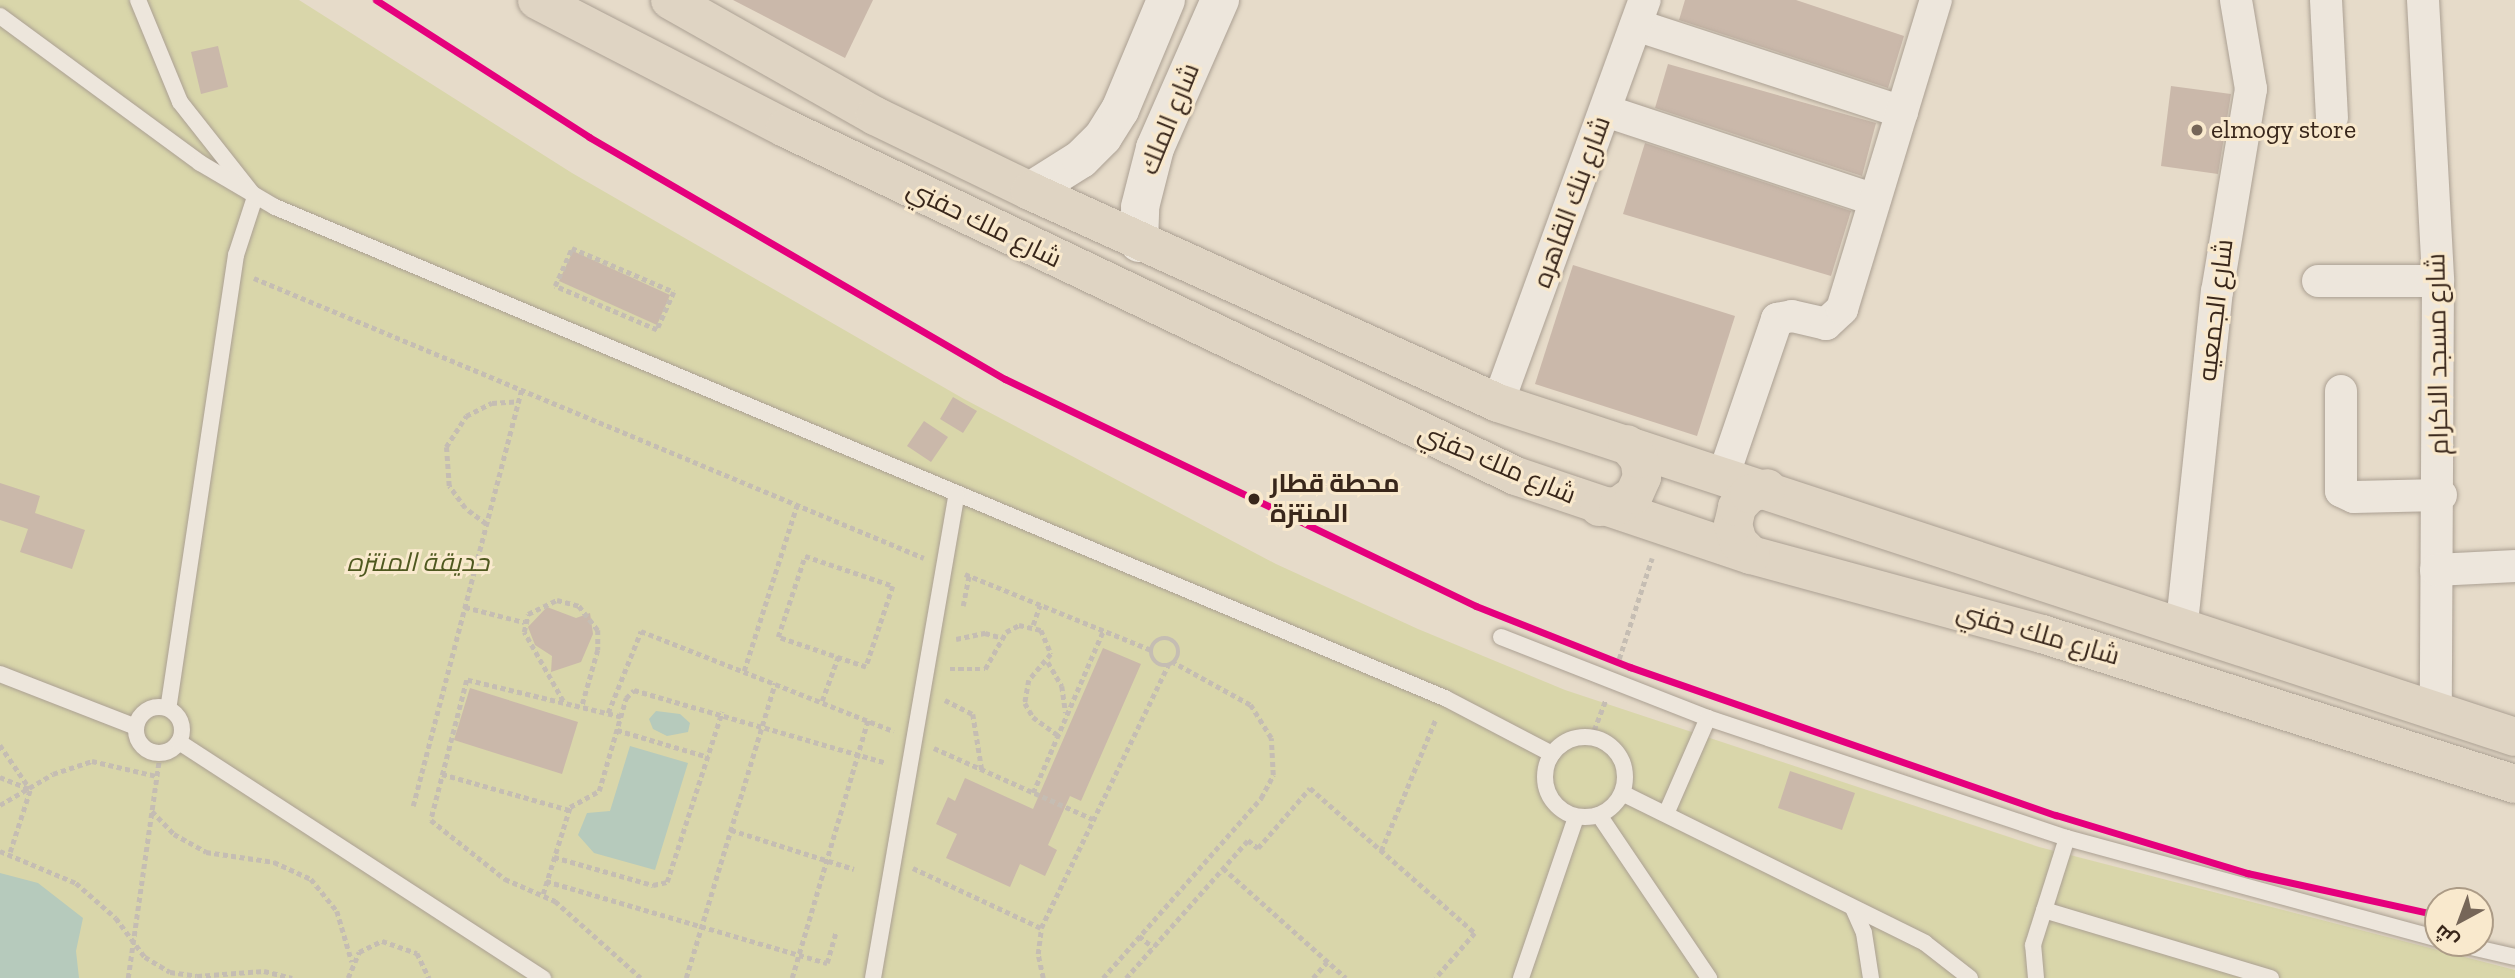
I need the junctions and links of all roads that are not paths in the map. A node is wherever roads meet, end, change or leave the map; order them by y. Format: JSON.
{"nodes":[{"id":1,"x":138,"y":0,"type":"edge"},
{"id":2,"x":537,"y":0,"type":"edge"},
{"id":3,"x":670,"y":0,"type":"edge"},
{"id":4,"x":1166,"y":0,"type":"edge"},
{"id":5,"x":1220,"y":0,"type":"edge"},
{"id":6,"x":1936,"y":0,"type":"edge"},
{"id":7,"x":2236,"y":0,"type":"edge"},
{"id":8,"x":2326,"y":0,"type":"edge"},
{"id":9,"x":2423,"y":0,"type":"edge"},
{"id":10,"x":1640,"y":12,"type":"edge"},
{"id":11,"x":0,"y":16,"type":"edge"},
{"id":12,"x":1606,"y":111,"type":"junction"},
{"id":13,"x":1902,"y":112,"type":"junction"},
{"id":14,"x":2332,"y":118,"type":"dead end"},
{"id":15,"x":1030,"y":191,"type":"junction"},
{"id":16,"x":255,"y":197,"type":"junction"},
{"id":17,"x":1875,"y":200,"type":"junction"},
{"id":18,"x":1139,"y":243,"type":"junction"},
{"id":19,"x":2318,"y":281,"type":"dead end"},
{"id":20,"x":2438,"y":281,"type":"junction"},
{"id":21,"x":2341,"y":391,"type":"dead end"},
{"id":22,"x":1498,"y":403,"type":"junction"},
{"id":23,"x":1627,"y":444,"type":"junction"},
{"id":24,"x":1724,"y":474,"type":"junction"},
{"id":25,"x":1767,"y":488,"type":"junction"},
{"id":26,"x":956,"y":495,"type":"junction"},
{"id":27,"x":2441,"y":495,"type":"junction"},
{"id":28,"x":1600,"y":507,"type":"junction"},
{"id":29,"x":1751,"y":555,"type":"junction"},
{"id":30,"x":2515,"y":566,"type":"edge"},
{"id":31,"x":2436,"y":570,"type":"junction"},
{"id":32,"x":2182,"y":623,"type":"junction"},
{"id":33,"x":1501,"y":637,"type":"dead end"},
{"id":34,"x":0,"y":674,"type":"edge"},
{"id":35,"x":168,"y":708,"type":"junction"},
{"id":36,"x":2436,"y":708,"type":"junction"},
{"id":37,"x":1708,"y":718,"type":"junction"},
{"id":38,"x":136,"y":727,"type":"junction"},
{"id":39,"x":2515,"y":737,"type":"edge"},
{"id":40,"x":179,"y":742,"type":"junction"},
{"id":41,"x":1552,"y":754,"type":"junction"},
{"id":42,"x":2515,"y":784,"type":"edge"},
{"id":43,"x":1622,"y":793,"type":"junction"},
{"id":44,"x":1666,"y":814,"type":"junction"},
{"id":45,"x":1599,"y":815,"type":"junction"},
{"id":46,"x":1576,"y":817,"type":"junction"},
{"id":47,"x":2067,"y":838,"type":"junction"},
{"id":48,"x":1853,"y":908,"type":"junction"},
{"id":49,"x":2044,"y":910,"type":"junction"},
{"id":50,"x":2424,"y":935,"type":"edge"},
{"id":51,"x":2494,"y":952,"type":"edge"},
{"id":52,"x":2515,"y":957,"type":"edge"},
{"id":53,"x":543,"y":978,"type":"edge"},
{"id":54,"x":873,"y":978,"type":"edge"},
{"id":55,"x":1521,"y":978,"type":"edge"},
{"id":56,"x":1709,"y":978,"type":"edge"},
{"id":57,"x":1871,"y":978,"type":"edge"},
{"id":58,"x":1970,"y":978,"type":"edge"},
{"id":59,"x":2036,"y":978,"type":"edge"},
{"id":60,"x":2271,"y":978,"type":"edge"}],
"edges":[{"from":1,"to":16,"type":"lane"},
{"from":2,"to":28,"type":"highway","name":"شارع ملك حفني"},
{"from":3,"to":15,"type":"highway","name":"شارع ملك حفني"},
{"from":4,"to":15,"type":"street","name":"شارع الملك"},
{"from":5,"to":18,"type":"street","name":"شارع الملك"},
{"from":6,"to":13,"type":"street"},
{"from":7,"to":32,"type":"street","name":"شارع الجمعيه"},
{"from":8,"to":14,"type":"street"},
{"from":9,"to":20,"type":"street","name":"شارع مسجد الاكرام"},
{"from":10,"to":12,"type":"street","name":"شارع بنك القاهره"},
{"from":10,"to":13,"type":"street"},
{"from":11,"to":16,"type":"lane"},
{"from":12,"to":17,"type":"street"},
{"from":12,"to":22,"type":"street","name":"شارع بنك القاهره"},
{"from":13,"to":17,"type":"street"},
{"from":15,"to":18,"type":"highway","name":"شارع ملك حفني"},
{"from":16,"to":26,"type":"lane"},
{"from":16,"to":35,"type":"lane"},
{"from":17,"to":24,"type":"street"},
{"from":18,"to":22,"type":"highway","name":"شارع ملك حفني"},
{"from":19,"to":20,"type":"street"},
{"from":20,"to":27,"type":"street","name":"شارع مسجد الاكرام"},
{"from":21,"to":27,"type":"street"},
{"from":22,"to":23,"type":"highway","name":"شارع ملك حفني"},
{"from":23,"to":24,"type":"highway","name":"شارع ملك حفني"},
{"from":23,"to":28,"type":"highway"},
{"from":24,"to":25,"type":"highway","name":"شارع ملك حفني"},
{"from":25,"to":29,"type":"highway"},
{"from":25,"to":32,"type":"highway","name":"شارع ملك حفني"},
{"from":26,"to":41,"type":"lane"},
{"from":26,"to":54,"type":"lane"},
{"from":27,"to":31,"type":"street","name":"شارع مسجد الاكرام"},
{"from":28,"to":29,"type":"highway","name":"شارع ملك حفني"},
{"from":29,"to":42,"type":"highway","name":"شارع ملك حفني"},
{"from":30,"to":31,"type":"street"},
{"from":31,"to":36,"type":"street","name":"شارع مسجد الاكرام"},
{"from":32,"to":36,"type":"highway","name":"شارع ملك حفني"},
{"from":33,"to":37,"type":"lane"},
{"from":34,"to":38,"type":"lane"},
{"from":35,"to":38,"type":"lane"},
{"from":35,"to":40,"type":"lane"},
{"from":36,"to":39,"type":"highway","name":"شارع ملك حفني"},
{"from":37,"to":44,"type":"lane"},
{"from":37,"to":47,"type":"lane"},
{"from":38,"to":40,"type":"lane"},
{"from":40,"to":53,"type":"lane"},
{"from":41,"to":43,"type":"lane"},
{"from":41,"to":46,"type":"lane"},
{"from":43,"to":44,"type":"lane"},
{"from":43,"to":45,"type":"lane"},
{"from":44,"to":48,"type":"lane"},
{"from":45,"to":46,"type":"lane"},
{"from":45,"to":56,"type":"lane"},
{"from":46,"to":55,"type":"lane"},
{"from":47,"to":49,"type":"lane"},
{"from":47,"to":50,"type":"lane"},
{"from":48,"to":57,"type":"lane"},
{"from":48,"to":58,"type":"lane"},
{"from":49,"to":59,"type":"lane"},
{"from":49,"to":60,"type":"lane"},
{"from":51,"to":52,"type":"lane"}]}
